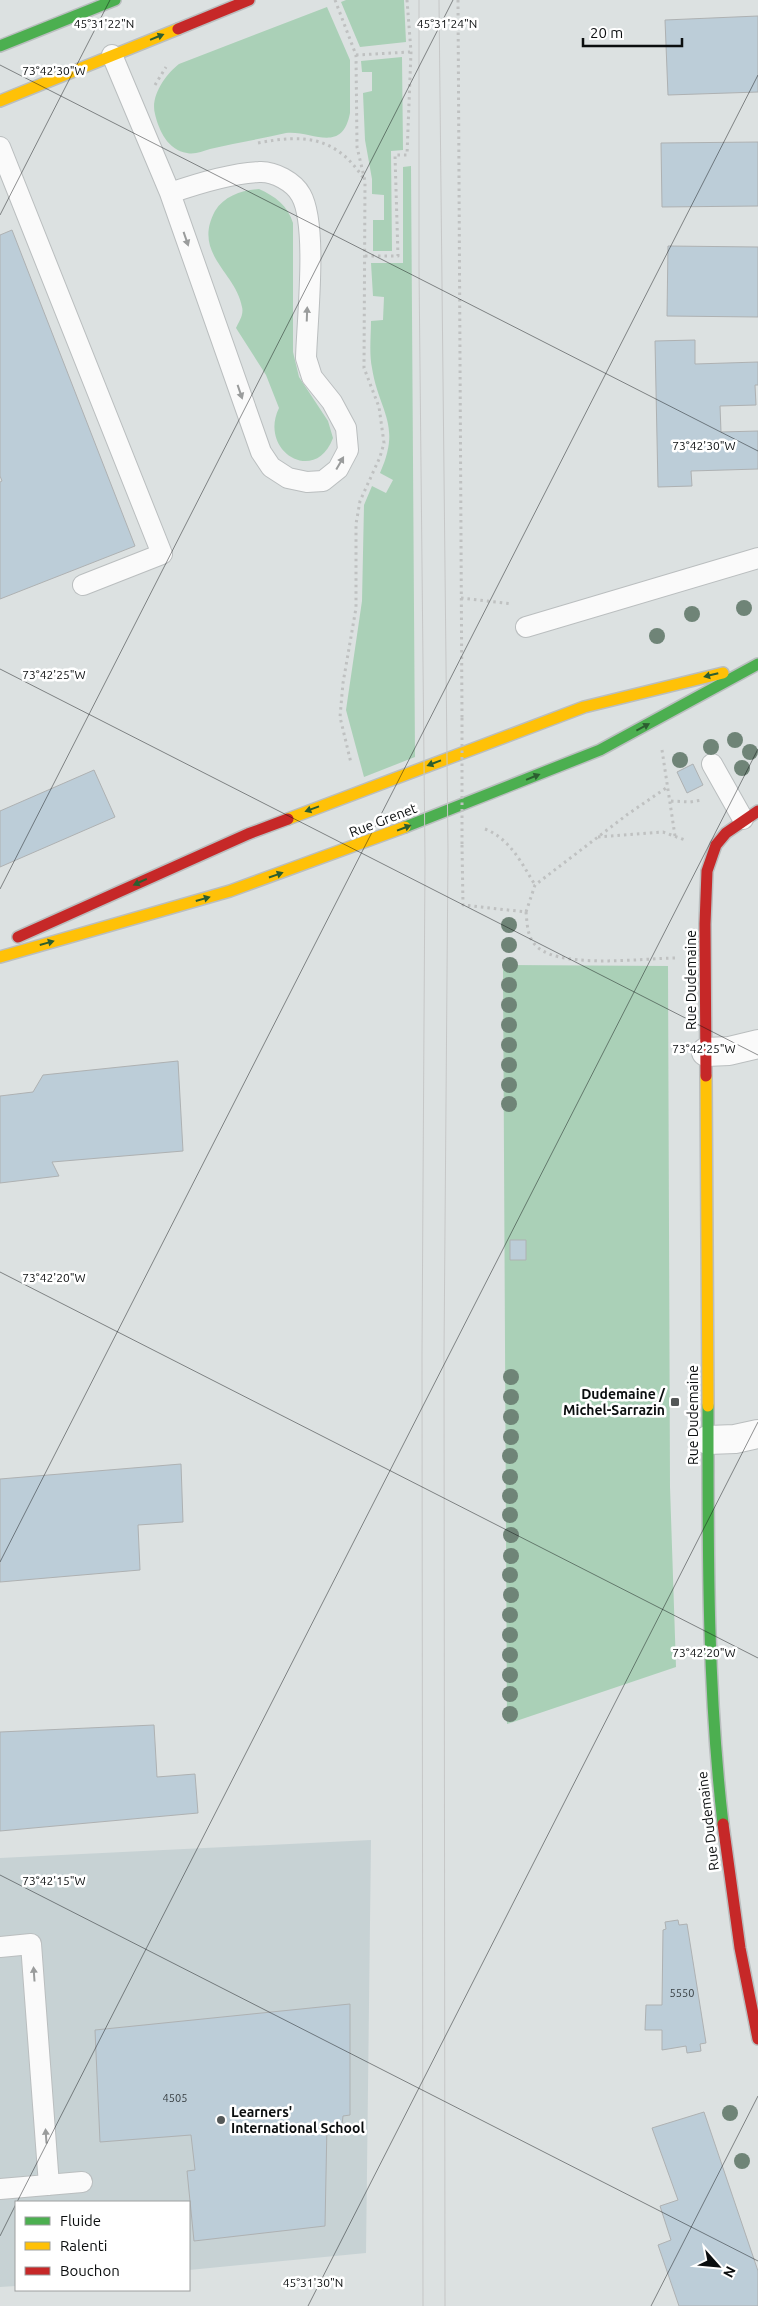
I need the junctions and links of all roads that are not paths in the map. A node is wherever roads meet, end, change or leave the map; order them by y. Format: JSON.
{"nodes":[{"id":1,"x":113,"y":0,"type":"edge"},
{"id":2,"x":249,"y":0,"type":"edge"},
{"id":3,"x":0,"y":46,"type":"edge"},
{"id":4,"x":112,"y":55,"type":"junction"},
{"id":5,"x":0,"y":101,"type":"edge"},
{"id":6,"x":0,"y":147,"type":"edge"},
{"id":7,"x":170,"y":193,"type":"junction"},
{"id":8,"x":758,"y":558,"type":"edge"},
{"id":9,"x":83,"y":585,"type":"dead end"},
{"id":10,"x":526,"y":627,"type":"dead end"},
{"id":11,"x":758,"y":664,"type":"edge"},
{"id":12,"x":712,"y":764,"type":"dead end"},
{"id":13,"x":750,"y":815,"type":"edge"},
{"id":14,"x":9,"y":941,"type":"dead end"},
{"id":15,"x":0,"y":956,"type":"edge"},
{"id":16,"x":758,"y":1044,"type":"edge"},
{"id":17,"x":706,"y":1052,"type":"junction"},
{"id":18,"x":758,"y":1434,"type":"edge"},
{"id":19,"x":708,"y":1440,"type":"junction"},
{"id":20,"x":0,"y":1947,"type":"edge"},
{"id":21,"x":758,"y":2039,"type":"edge"},
{"id":22,"x":82,"y":2182,"type":"dead end"},
{"id":23,"x":49,"y":2185,"type":"junction"},
{"id":24,"x":0,"y":2189,"type":"edge"}],
"edges":[{"from":1,"to":3,"type":"street"},
{"from":4,"to":2,"type":"street","one_way":true},
{"from":4,"to":5,"type":"street"},
{"from":4,"to":7,"type":"lane"},
{"from":6,"to":9,"type":"lane"},
{"from":7,"to":7,"type":"lane","one_way":true},
{"from":8,"to":10,"type":"lane"},
{"from":11,"to":14,"type":"street","name":"Rue Grenet","one_way":true},
{"from":15,"to":11,"type":"street","name":"Rue Grenet","one_way":true},
{"from":12,"to":13,"type":"lane"},
{"from":13,"to":17,"type":"street","name":"Rue Dudemaine"},
{"from":16,"to":17,"type":"street"},
{"from":17,"to":19,"type":"street","name":"Rue Dudemaine"},
{"from":18,"to":19,"type":"street"},
{"from":19,"to":21,"type":"street","name":"Rue Dudemaine"},
{"from":23,"to":20,"type":"lane","one_way":true},
{"from":22,"to":23,"type":"lane"},
{"from":23,"to":24,"type":"lane"}]}
